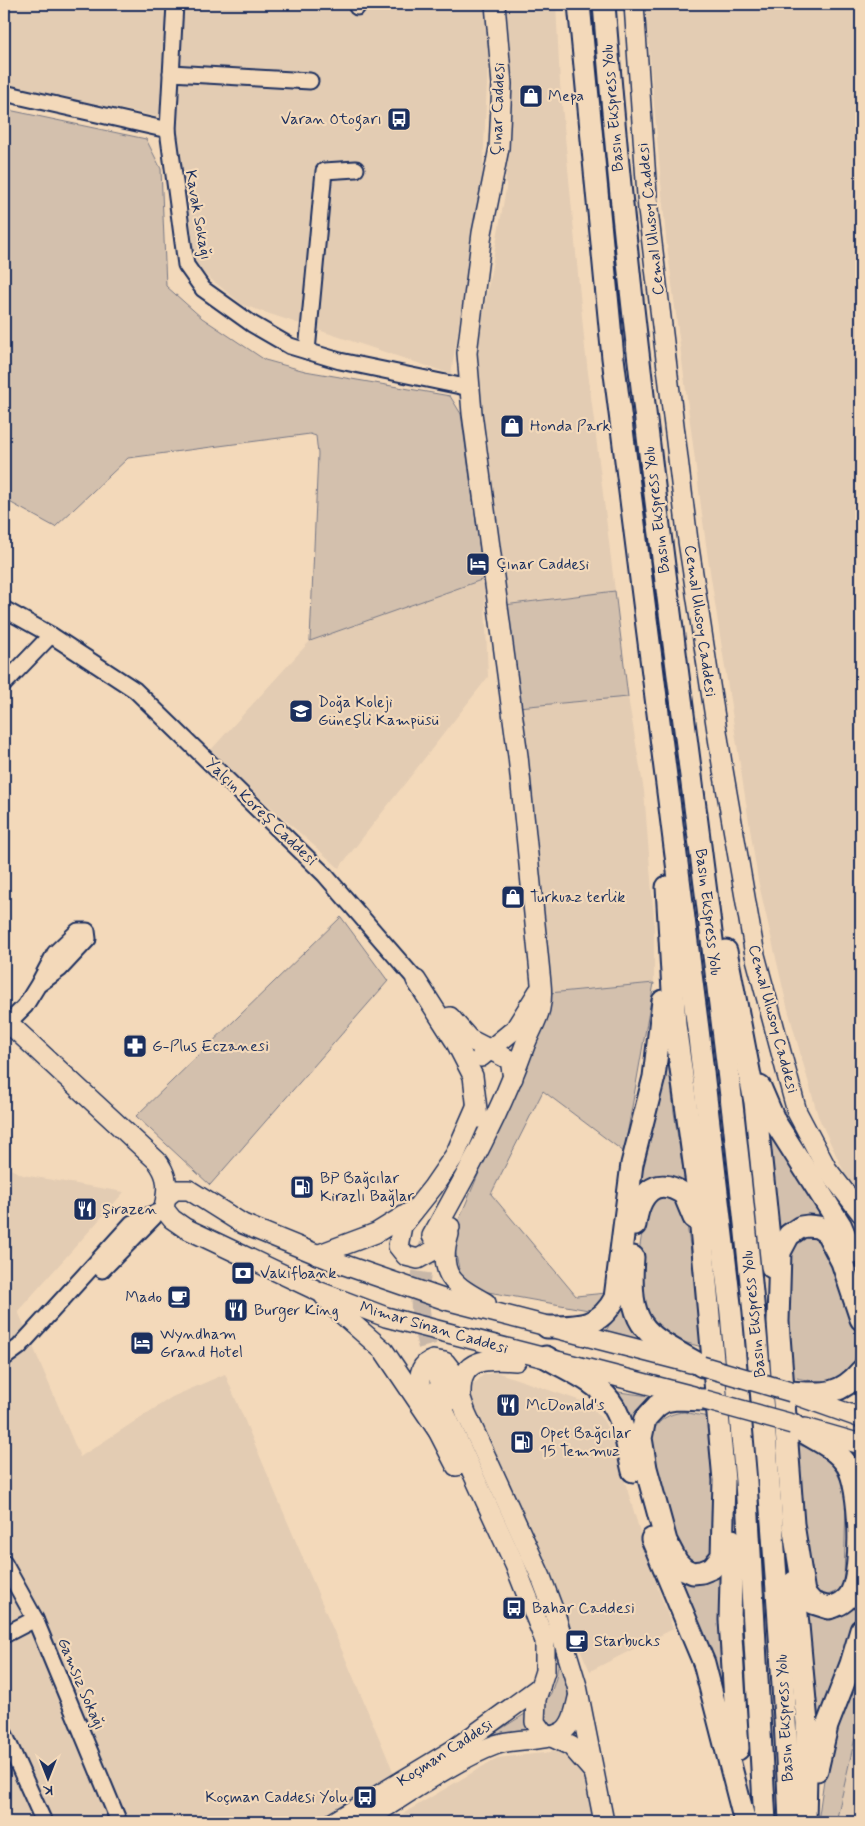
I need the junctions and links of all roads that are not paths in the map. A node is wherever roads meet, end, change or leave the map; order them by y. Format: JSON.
{"nodes":[{"id":1,"x":174,"y":4,"type":"edge"},
{"id":2,"x":495,"y":4,"type":"edge"},
{"id":3,"x":579,"y":4,"type":"edge"},
{"id":4,"x":604,"y":4,"type":"edge"},
{"id":5,"x":634,"y":4,"type":"edge"},
{"id":6,"x":171,"y":73,"type":"junction"},
{"id":7,"x":310,"y":81,"type":"dead end"},
{"id":8,"x":4,"y":93,"type":"edge"},
{"id":9,"x":168,"y":130,"type":"junction"},
{"id":10,"x":356,"y":169,"type":"dead end"},
{"id":11,"x":307,"y":351,"type":"junction"},
{"id":12,"x":470,"y":388,"type":"junction"},
{"id":13,"x":4,"y":609,"type":"edge"},
{"id":14,"x":51,"y":636,"type":"junction"},
{"id":15,"x":4,"y":684,"type":"edge"},
{"id":16,"x":654,"y":690,"type":"junction"},
{"id":17,"x":686,"y":737,"type":"junction"},
{"id":18,"x":667,"y":891,"type":"junction"},
{"id":19,"x":416,"y":980,"type":"junction"},
{"id":20,"x":38,"y":985,"type":"dead end"},
{"id":21,"x":542,"y":987,"type":"junction"},
{"id":22,"x":735,"y":1000,"type":"junction"},
{"id":23,"x":6,"y":1021,"type":"edge"},
{"id":24,"x":489,"y":1049,"type":"junction"},
{"id":25,"x":473,"y":1076,"type":"junction"},
{"id":26,"x":510,"y":1085,"type":"junction"},
{"id":27,"x":476,"y":1107,"type":"junction"},
{"id":28,"x":162,"y":1207,"type":"junction"},
{"id":29,"x":413,"y":1210,"type":"junction"},
{"id":30,"x":861,"y":1213,"type":"edge"},
{"id":31,"x":451,"y":1226,"type":"junction"},
{"id":32,"x":432,"y":1236,"type":"tunnel mouth"},
{"id":33,"x":419,"y":1250,"type":"tunnel mouth"},
{"id":34,"x":702,"y":1253,"type":"junction"},
{"id":35,"x":318,"y":1255,"type":"junction"},
{"id":36,"x":861,"y":1281,"type":"edge"},
{"id":37,"x":320,"y":1292,"type":"junction"},
{"id":38,"x":511,"y":1318,"type":"junction"},
{"id":39,"x":861,"y":1319,"type":"edge"},
{"id":40,"x":778,"y":1322,"type":"junction"},
{"id":41,"x":547,"y":1327,"type":"junction"},
{"id":42,"x":4,"y":1358,"type":"edge"},
{"id":43,"x":546,"y":1358,"type":"junction"},
{"id":44,"x":702,"y":1366,"type":"junction"},
{"id":45,"x":861,"y":1371,"type":"edge"},
{"id":46,"x":790,"y":1392,"type":"junction"},
{"id":47,"x":461,"y":1400,"type":"junction"},
{"id":48,"x":705,"y":1400,"type":"junction"},
{"id":49,"x":861,"y":1418,"type":"edge"},
{"id":50,"x":792,"y":1424,"type":"junction"},
{"id":51,"x":438,"y":1431,"type":"junction"},
{"id":52,"x":861,"y":1444,"type":"edge"},
{"id":53,"x":724,"y":1480,"type":"junction"},
{"id":54,"x":793,"y":1524,"type":"junction"},
{"id":55,"x":4,"y":1563,"type":"edge"},
{"id":56,"x":35,"y":1619,"type":"junction"},
{"id":57,"x":861,"y":1630,"type":"edge"},
{"id":58,"x":4,"y":1635,"type":"edge"},
{"id":59,"x":564,"y":1647,"type":"junction"},
{"id":60,"x":542,"y":1679,"type":"junction"},
{"id":61,"x":578,"y":1698,"type":"junction"},
{"id":62,"x":4,"y":1733,"type":"edge"},
{"id":63,"x":550,"y":1736,"type":"junction"},
{"id":64,"x":593,"y":1771,"type":"junction"},
{"id":65,"x":44,"y":1822,"type":"edge"},
{"id":66,"x":119,"y":1822,"type":"edge"},
{"id":67,"x":334,"y":1822,"type":"edge"},
{"id":68,"x":362,"y":1822,"type":"edge"},
{"id":69,"x":604,"y":1822,"type":"edge"},
{"id":70,"x":745,"y":1822,"type":"edge"},
{"id":71,"x":765,"y":1822,"type":"edge"},
{"id":72,"x":790,"y":1822,"type":"edge"},
{"id":73,"x":806,"y":1822,"type":"edge"}],
"edges":[{"from":1,"to":6,"type":"street","name":"Kavak Sokağı"},
{"from":2,"to":12,"type":"main road","name":"Çınar Caddesi"},
{"from":3,"to":16,"type":"highway","name":"Basın Ekspress Yolu"},
{"from":4,"to":17,"type":"highway","name":"Basın Ekspress Yolu"},
{"from":5,"to":30,"type":"main road","name":"Cemal Ulusoy Caddesi"},
{"from":6,"to":7,"type":"street"},
{"from":6,"to":9,"type":"street","name":"Kavak Sokağı"},
{"from":8,"to":9,"type":"street"},
{"from":9,"to":11,"type":"street","name":"Kavak Sokağı"},
{"from":10,"to":11,"type":"street"},
{"from":11,"to":12,"type":"street","name":"Kavak Sokağı"},
{"from":12,"to":21,"type":"main road","name":"Çınar Caddesi"},
{"from":13,"to":14,"type":"street","name":"Yalçın Koreş Caddesi"},
{"from":14,"to":15,"type":"street"},
{"from":14,"to":19,"type":"street","name":"Yalçın Koreş Caddesi"},
{"from":16,"to":18,"type":"highway"},
{"from":16,"to":71,"type":"highway","name":"Basın Ekspress Yolu"},
{"from":17,"to":22,"type":"highway"},
{"from":17,"to":72,"type":"highway","name":"Basın Ekspress Yolu"},
{"from":18,"to":34,"type":"highway"},
{"from":18,"to":41,"type":"highway"},
{"from":19,"to":24,"type":"main road","name":"Yalçın Koreş Caddesi"},
{"from":19,"to":25,"type":"main road"},
{"from":20,"to":23,"type":"street"},
{"from":21,"to":24,"type":"main road"},
{"from":21,"to":26,"type":"main road","name":"Çınar Caddesi"},
{"from":22,"to":36,"type":"highway"},
{"from":22,"to":40,"type":"highway"},
{"from":23,"to":28,"type":"main road"},
{"from":24,"to":25,"type":"main road"},
{"from":24,"to":26,"type":"main road","name":"Yalçın Koreş Caddesi"},
{"from":25,"to":27,"type":"main road"},
{"from":26,"to":31,"type":"main road"},
{"from":26,"to":32,"type":"main road"},
{"from":27,"to":29,"type":"main road"},
{"from":27,"to":33,"type":"main road"},
{"from":28,"to":35,"type":"main road","name":"Mimar Sinan Caddesi"},
{"from":28,"to":37,"type":"main road","name":"Mimar Sinan Caddesi"},
{"from":28,"to":42,"type":"street"},
{"from":29,"to":31,"type":"main road"},
{"from":29,"to":35,"type":"main road"},
{"from":31,"to":38,"type":"main road"},
{"from":34,"to":44,"type":"highway"},
{"from":34,"to":53,"type":"highway"},
{"from":35,"to":38,"type":"main road","name":"Mimar Sinan Caddesi"},
{"from":37,"to":43,"type":"main road","name":"Mimar Sinan Caddesi"},
{"from":37,"to":51,"type":"main road"},
{"from":38,"to":41,"type":"main road","name":"Mimar Sinan Caddesi"},
{"from":39,"to":40,"type":"highway"},
{"from":40,"to":54,"type":"highway"},
{"from":41,"to":44,"type":"main road","name":"Mimar Sinan Caddesi"},
{"from":43,"to":47,"type":"main road"},
{"from":43,"to":48,"type":"main road","name":"Mimar Sinan Caddesi"},
{"from":43,"to":70,"type":"highway"},
{"from":44,"to":46,"type":"main road","name":"Mimar Sinan Caddesi","bridge":true},
{"from":45,"to":46,"type":"highway"},
{"from":46,"to":49,"type":"main road","name":"Mimar Sinan Caddesi"},
{"from":47,"to":51,"type":"main road"},
{"from":47,"to":59,"type":"main road"},
{"from":48,"to":50,"type":"main road","name":"Mimar Sinan Caddesi","bridge":true},
{"from":48,"to":53,"type":"highway"},
{"from":50,"to":52,"type":"main road","name":"Mimar Sinan Caddesi"},
{"from":50,"to":54,"type":"highway"},
{"from":51,"to":60,"type":"main road"},
{"from":53,"to":70,"type":"highway"},
{"from":54,"to":73,"type":"highway"},
{"from":55,"to":56,"type":"street","name":"Gamsız Sokağı"},
{"from":56,"to":58,"type":"street"},
{"from":56,"to":66,"type":"street","name":"Gamsız Sokağı"},
{"from":57,"to":73,"type":"highway"},
{"from":59,"to":60,"type":"main road"},
{"from":59,"to":61,"type":"main road"},
{"from":60,"to":63,"type":"main road"},
{"from":60,"to":67,"type":"main road","name":"Koçman Caddesi"},
{"from":61,"to":63,"type":"main road"},
{"from":61,"to":64,"type":"main road"},
{"from":62,"to":65,"type":"street"},
{"from":63,"to":64,"type":"main road"},
{"from":63,"to":68,"type":"main road","name":"Koçman Caddesi"},
{"from":64,"to":69,"type":"main road"}]}
